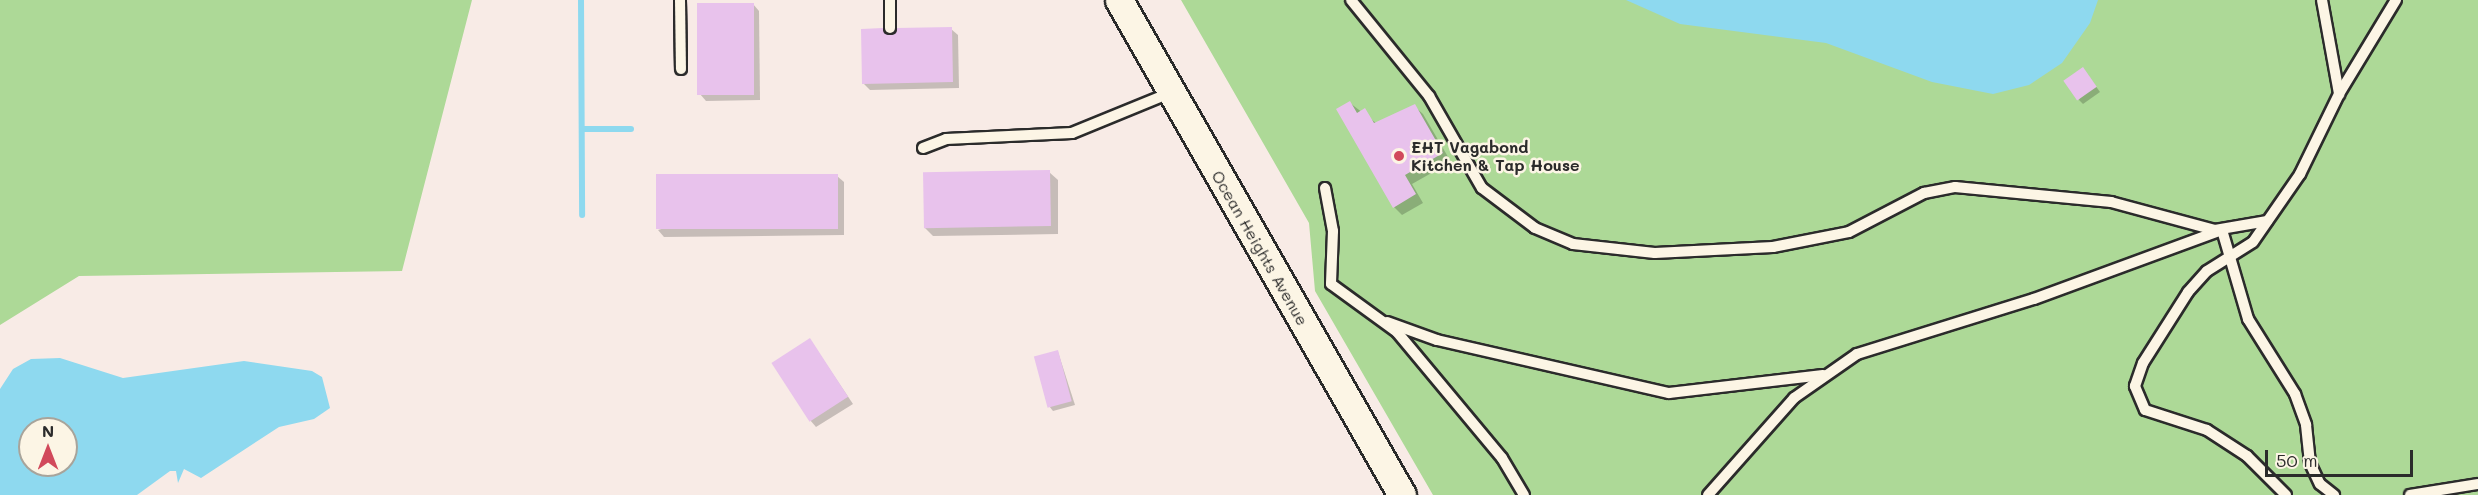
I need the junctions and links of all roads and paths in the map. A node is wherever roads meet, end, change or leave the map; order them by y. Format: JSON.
{"nodes":[{"id":1,"x":680,"y":0,"type":"edge"},
{"id":2,"x":890,"y":0,"type":"edge"},
{"id":3,"x":1119,"y":0,"type":"edge"},
{"id":4,"x":1352,"y":0,"type":"edge"},
{"id":5,"x":2322,"y":0,"type":"edge"},
{"id":6,"x":2396,"y":0,"type":"edge"},
{"id":7,"x":890,"y":28,"type":"dead end"},
{"id":8,"x":681,"y":69,"type":"dead end"},
{"id":9,"x":1172,"y":92,"type":"junction"},
{"id":10,"x":2339,"y":94,"type":"junction"},
{"id":11,"x":923,"y":148,"type":"dead end"},
{"id":12,"x":1325,"y":188,"type":"dead end"},
{"id":13,"x":2267,"y":221,"type":"junction"},
{"id":14,"x":2222,"y":230,"type":"junction"},
{"id":15,"x":2232,"y":254,"type":"junction"},
{"id":16,"x":1387,"y":322,"type":"junction"},
{"id":17,"x":1824,"y":375,"type":"junction"},
{"id":18,"x":2478,"y":484,"type":"edge"},
{"id":19,"x":1402,"y":495,"type":"edge"},
{"id":20,"x":1524,"y":495,"type":"edge"},
{"id":21,"x":1708,"y":495,"type":"edge"},
{"id":22,"x":2286,"y":495,"type":"edge"},
{"id":23,"x":2334,"y":495,"type":"edge"},
{"id":24,"x":2410,"y":495,"type":"edge"}],
"edges":[{"from":1,"to":8,"type":"lane"},
{"from":2,"to":7,"type":"lane"},
{"from":3,"to":9,"type":"main road","name":"Ocean Heights Avenue"},
{"from":4,"to":14,"type":"lane"},
{"from":5,"to":10,"type":"lane"},
{"from":6,"to":10,"type":"lane"},
{"from":9,"to":11,"type":"lane"},
{"from":9,"to":19,"type":"main road","name":"Ocean Heights Avenue"},
{"from":10,"to":13,"type":"lane"},
{"from":12,"to":16,"type":"lane"},
{"from":13,"to":14,"type":"lane"},
{"from":13,"to":15,"type":"lane"},
{"from":14,"to":15,"type":"lane"},
{"from":14,"to":17,"type":"lane"},
{"from":15,"to":22,"type":"lane"},
{"from":15,"to":23,"type":"lane"},
{"from":16,"to":17,"type":"lane"},
{"from":16,"to":20,"type":"lane"},
{"from":17,"to":21,"type":"lane"},
{"from":18,"to":24,"type":"lane"}]}
